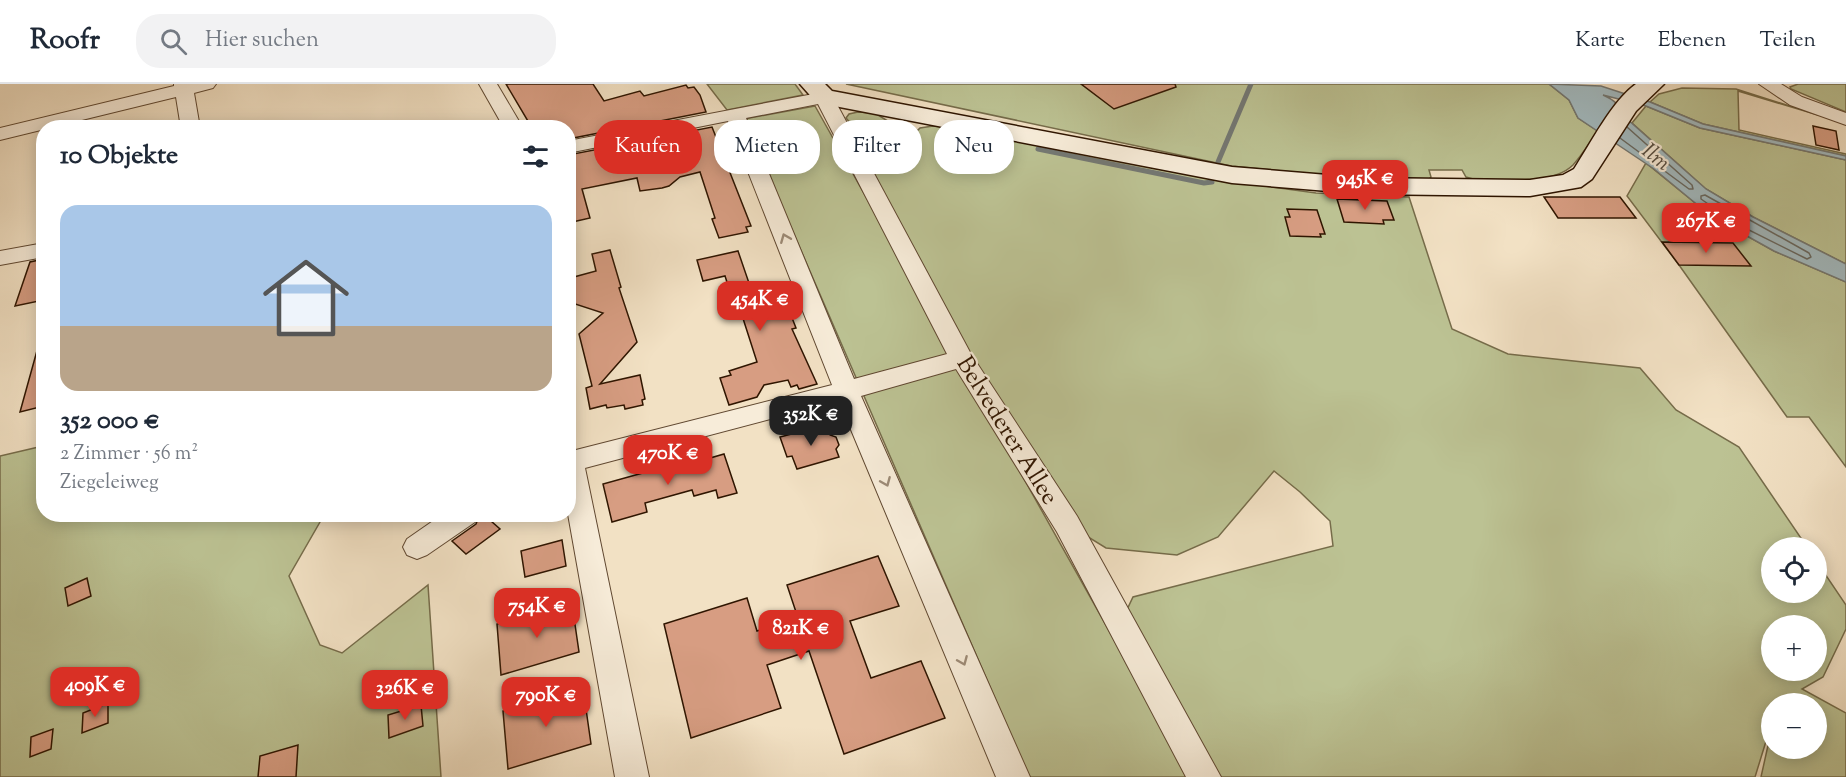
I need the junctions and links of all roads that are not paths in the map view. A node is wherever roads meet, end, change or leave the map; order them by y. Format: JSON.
{"nodes":[{"id":1,"x":207,"y":84,"type":"edge"},
{"id":2,"x":488,"y":84,"type":"edge"},
{"id":3,"x":1768,"y":84,"type":"edge"},
{"id":4,"x":183,"y":86,"type":"edge"},
{"id":5,"x":1646,"y":87,"type":"edge"},
{"id":6,"x":818,"y":90,"type":"edge"},
{"id":7,"x":735,"y":115,"type":"junction"},
{"id":8,"x":1846,"y":119,"type":"edge"},
{"id":9,"x":53,"y":120,"type":"edge"},
{"id":10,"x":189,"y":120,"type":"edge"},
{"id":11,"x":509,"y":120,"type":"edge"},
{"id":12,"x":36,"y":125,"type":"edge"},
{"id":13,"x":0,"y":134,"type":"edge"},
{"id":14,"x":576,"y":145,"type":"edge"},
{"id":15,"x":36,"y":251,"type":"edge"},
{"id":16,"x":0,"y":258,"type":"edge"},
{"id":17,"x":961,"y":358,"type":"junction"},
{"id":18,"x":846,"y":389,"type":"junction"},
{"id":19,"x":576,"y":460,"type":"edge"},
{"id":20,"x":576,"y":492,"type":"edge"},
{"id":21,"x":453,"y":522,"type":"edge"},
{"id":22,"x":417,"y":547,"type":"dead end"},
{"id":23,"x":632,"y":777,"type":"edge"},
{"id":24,"x":1013,"y":777,"type":"edge"},
{"id":25,"x":1204,"y":777,"type":"edge"}],
"edges":[{"from":1,"to":4,"type":"street"},
{"from":2,"to":11,"type":"street"},
{"from":3,"to":8,"type":"street"},
{"from":4,"to":9,"type":"street"},
{"from":4,"to":10,"type":"street"},
{"from":5,"to":6,"type":"street"},
{"from":6,"to":7,"type":"street"},
{"from":6,"to":17,"type":"street","name":"Belvederer Allee"},
{"from":7,"to":14,"type":"street"},
{"from":18,"to":7,"type":"street","one_way":true},
{"from":12,"to":13,"type":"street"},
{"from":15,"to":16,"type":"street"},
{"from":17,"to":18,"type":"street"},
{"from":17,"to":25,"type":"street","name":"Belvederer Allee"},
{"from":18,"to":19,"type":"street"},
{"from":18,"to":24,"type":"street","one_way":true},
{"from":20,"to":23,"type":"street"},
{"from":21,"to":22,"type":"street"}]}
